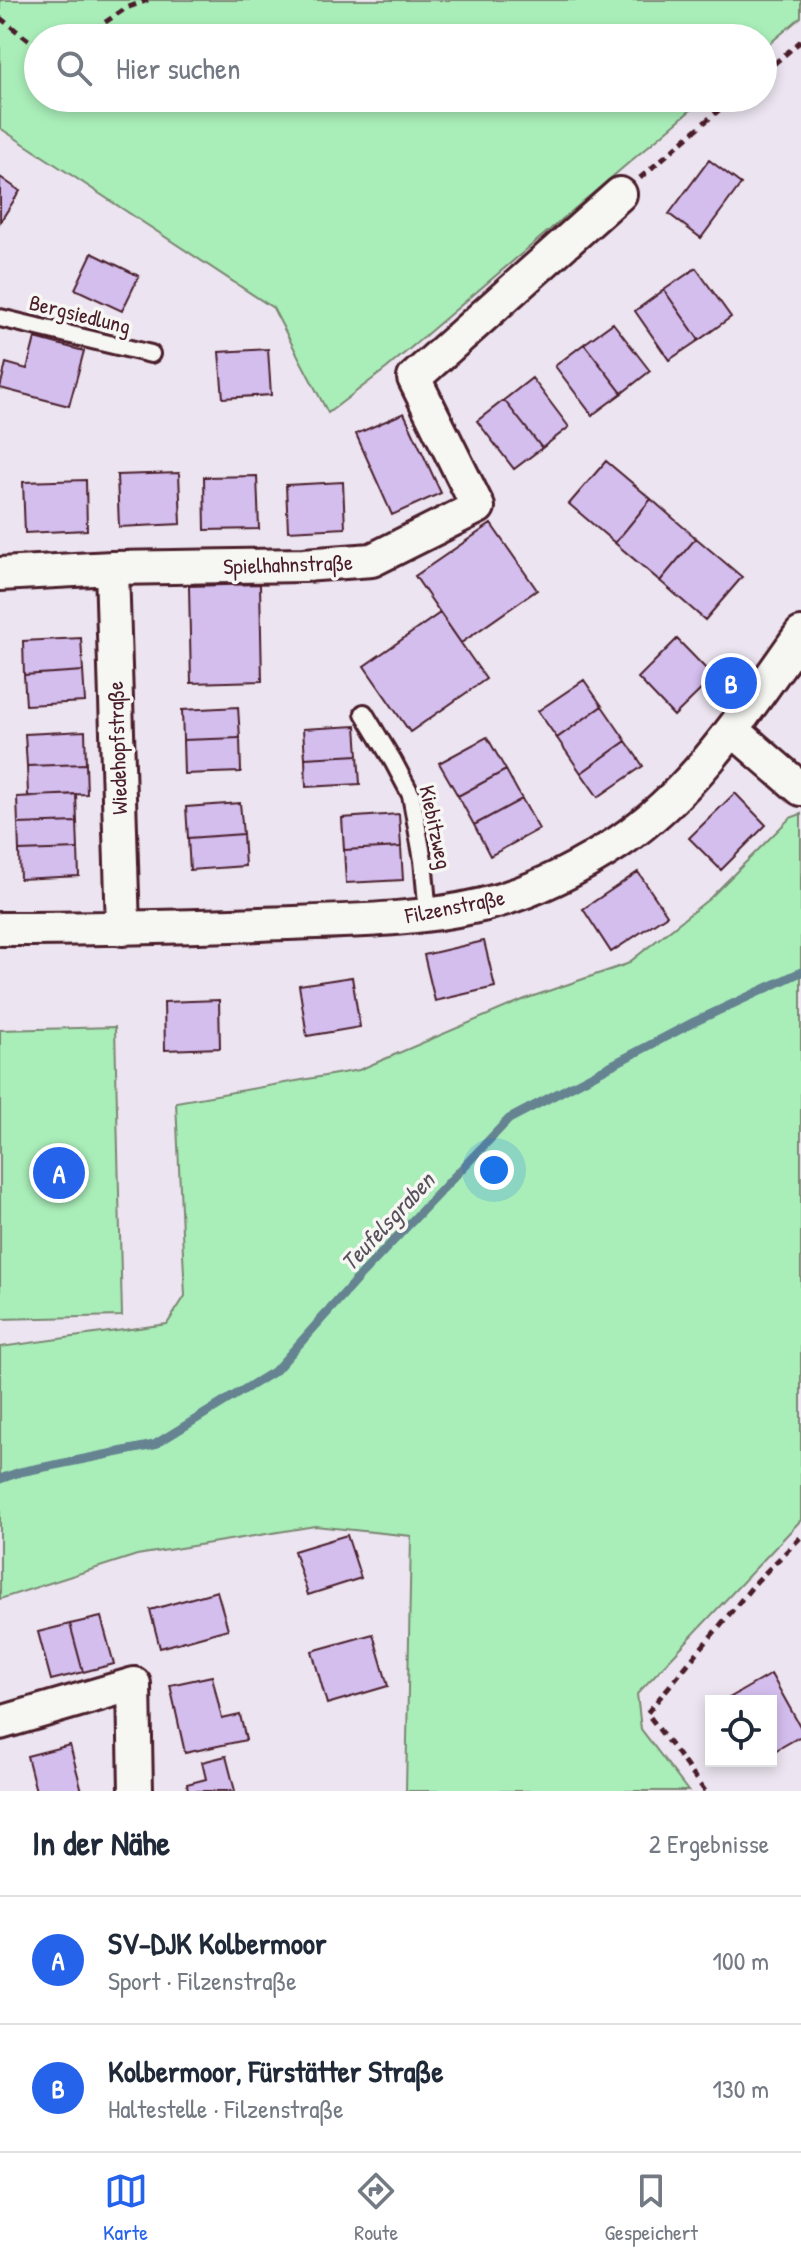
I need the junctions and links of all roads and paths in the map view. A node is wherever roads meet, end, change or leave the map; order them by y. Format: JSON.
{"nodes":[{"id":1,"x":148,"y":0,"type":"edge"},
{"id":2,"x":0,"y":18,"type":"edge"},
{"id":3,"x":103,"y":24,"type":"edge"},
{"id":4,"x":24,"y":37,"type":"edge"},
{"id":5,"x":801,"y":41,"type":"edge"},
{"id":6,"x":777,"y":61,"type":"edge"},
{"id":7,"x":717,"y":112,"type":"edge"},
{"id":8,"x":620,"y":194,"type":"joint"},
{"id":9,"x":0,"y":318,"type":"edge"},
{"id":10,"x":151,"y":354,"type":"dead end"},
{"id":11,"x":112,"y":568,"type":"junction"},
{"id":12,"x":0,"y":574,"type":"edge"},
{"id":13,"x":801,"y":634,"type":"edge"},
{"id":14,"x":364,"y":713,"type":"dead end"},
{"id":15,"x":733,"y":730,"type":"junction"},
{"id":16,"x":801,"y":789,"type":"edge"},
{"id":17,"x":428,"y":914,"type":"junction"},
{"id":18,"x":0,"y":929,"type":"edge"},
{"id":19,"x":123,"y":929,"type":"junction"},
{"id":20,"x":801,"y":1537,"type":"edge"},
{"id":21,"x":0,"y":1723,"type":"edge"},
{"id":22,"x":136,"y":1791,"type":"edge"},
{"id":23,"x":705,"y":1791,"type":"edge"}],
"edges":[{"from":1,"to":3,"type":"path"},
{"from":2,"to":4,"type":"path"},
{"from":5,"to":6,"type":"path"},
{"from":7,"to":8,"type":"path"},
{"from":8,"to":11,"type":"street","name":"Spielhahnstraße"},
{"from":9,"to":10,"type":"lane","name":"Bergsiedlung"},
{"from":11,"to":12,"type":"street","name":"Spielhahnstraße"},
{"from":11,"to":19,"type":"street","name":"Wiedehopfstraße"},
{"from":13,"to":15,"type":"street","name":"Filzenstraße"},
{"from":14,"to":17,"type":"lane","name":"Kiebitzweg"},
{"from":15,"to":16,"type":"street"},
{"from":15,"to":17,"type":"street","name":"Filzenstraße"},
{"from":17,"to":19,"type":"street","name":"Filzenstraße"},
{"from":18,"to":19,"type":"street","name":"Filzenstraße"},
{"from":20,"to":23,"type":"path"},
{"from":21,"to":22,"type":"street"}]}
